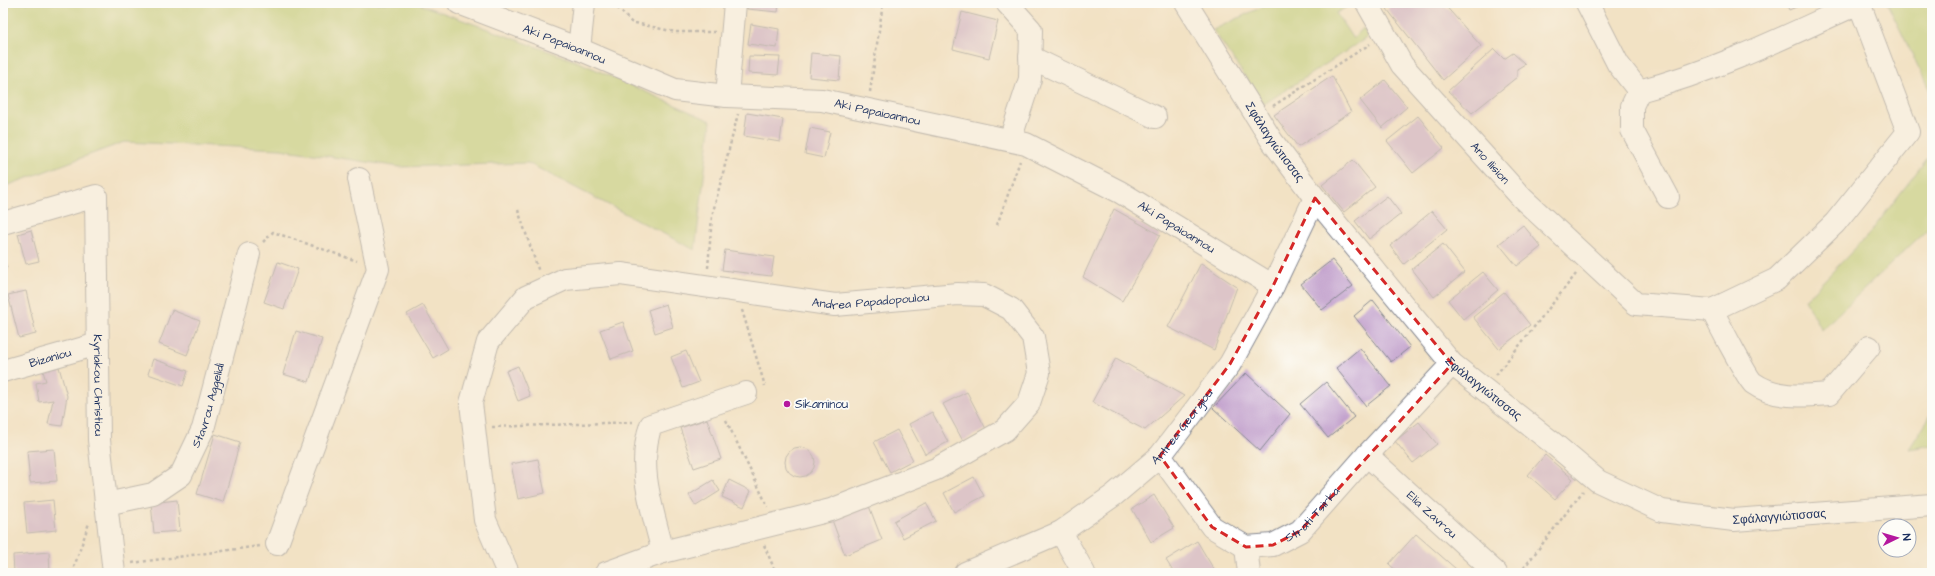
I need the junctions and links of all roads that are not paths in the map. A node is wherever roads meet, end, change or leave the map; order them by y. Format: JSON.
{"nodes":[{"id":1,"x":459,"y":3,"type":"edge"},
{"id":2,"x":584,"y":3,"type":"edge"},
{"id":3,"x":735,"y":3,"type":"edge"},
{"id":4,"x":1006,"y":3,"type":"edge"},
{"id":5,"x":1186,"y":3,"type":"edge"},
{"id":6,"x":1587,"y":3,"type":"edge"},
{"id":7,"x":1859,"y":3,"type":"edge"},
{"id":8,"x":1370,"y":4,"type":"edge"},
{"id":9,"x":579,"y":50,"type":"junction"},
{"id":10,"x":1030,"y":57,"type":"junction"},
{"id":11,"x":1639,"y":91,"type":"junction"},
{"id":12,"x":735,"y":96,"type":"junction"},
{"id":13,"x":1155,"y":117,"type":"dead end"},
{"id":14,"x":1018,"y":142,"type":"junction"},
{"id":15,"x":359,"y":179,"type":"dead end"},
{"id":16,"x":1668,"y":197,"type":"dead end"},
{"id":17,"x":1315,"y":198,"type":"junction"},
{"id":18,"x":3,"y":223,"type":"edge"},
{"id":19,"x":249,"y":254,"type":"road end"},
{"id":20,"x":1274,"y":286,"type":"junction"},
{"id":21,"x":1712,"y":310,"type":"junction"},
{"id":22,"x":98,"y":344,"type":"junction"},
{"id":23,"x":1869,"y":346,"type":"dead end"},
{"id":24,"x":1452,"y":364,"type":"junction"},
{"id":25,"x":3,"y":371,"type":"edge"},
{"id":26,"x":746,"y":393,"type":"road end"},
{"id":27,"x":1367,"y":455,"type":"junction"},
{"id":28,"x":1160,"y":456,"type":"junction"},
{"id":29,"x":1932,"y":505,"type":"edge"},
{"id":30,"x":99,"y":510,"type":"junction"},
{"id":31,"x":1062,"y":532,"type":"junction"},
{"id":32,"x":277,"y":544,"type":"road end"},
{"id":33,"x":1246,"y":547,"type":"junction"},
{"id":34,"x":663,"y":552,"type":"junction"},
{"id":35,"x":114,"y":569,"type":"edge"},
{"id":36,"x":508,"y":573,"type":"edge"},
{"id":37,"x":606,"y":573,"type":"edge"},
{"id":38,"x":965,"y":573,"type":"edge"},
{"id":39,"x":1084,"y":573,"type":"edge"},
{"id":40,"x":1249,"y":573,"type":"edge"},
{"id":41,"x":1496,"y":573,"type":"edge"}],
"edges":[{"from":1,"to":9,"type":"street","name":"Aki Papaioannou"},
{"from":2,"to":9,"type":"street"},
{"from":3,"to":12,"type":"street"},
{"from":4,"to":10,"type":"street"},
{"from":5,"to":17,"type":"street","name":"Σφάλαγγιώτισσας"},
{"from":6,"to":11,"type":"street"},
{"from":7,"to":11,"type":"street"},
{"from":7,"to":21,"type":"street"},
{"from":8,"to":21,"type":"street","name":"Ano Ilision"},
{"from":9,"to":12,"type":"street","name":"Aki Papaioannou"},
{"from":10,"to":13,"type":"street"},
{"from":10,"to":14,"type":"street"},
{"from":11,"to":16,"type":"street"},
{"from":12,"to":14,"type":"street","name":"Aki Papaioannou"},
{"from":14,"to":20,"type":"street","name":"Aki Papaioannou"},
{"from":15,"to":32,"type":"street"},
{"from":17,"to":20,"type":"street","name":"Antrea Georgiou"},
{"from":17,"to":24,"type":"street","name":"Σφάλαγγιώτισσας"},
{"from":18,"to":22,"type":"street","name":"Kyriakou Christiou"},
{"from":19,"to":30,"type":"street","name":"Stavrou Aggelidi"},
{"from":20,"to":28,"type":"street","name":"Antrea Georgiou"},
{"from":21,"to":23,"type":"street"},
{"from":22,"to":25,"type":"street","name":"Bizaniou"},
{"from":22,"to":30,"type":"street","name":"Kyriakou Christiou"},
{"from":24,"to":27,"type":"street","name":"Strati Tsirka"},
{"from":24,"to":29,"type":"street","name":"Σφάλαγγιώτισσας"},
{"from":26,"to":34,"type":"street"},
{"from":27,"to":33,"type":"street","name":"Strati Tsirka"},
{"from":27,"to":41,"type":"street","name":"Elia Zavrou"},
{"from":28,"to":31,"type":"street","name":"Antrea Georgiou"},
{"from":28,"to":33,"type":"street"},
{"from":30,"to":35,"type":"street","name":"Kyriakou Christiou"},
{"from":31,"to":38,"type":"street","name":"Antrea Georgiou"},
{"from":31,"to":39,"type":"street"},
{"from":33,"to":40,"type":"street"},
{"from":34,"to":36,"type":"street","name":"Andrea Papadopoulou"},
{"from":34,"to":37,"type":"street","name":"Andrea Papadopoulou"}]}
